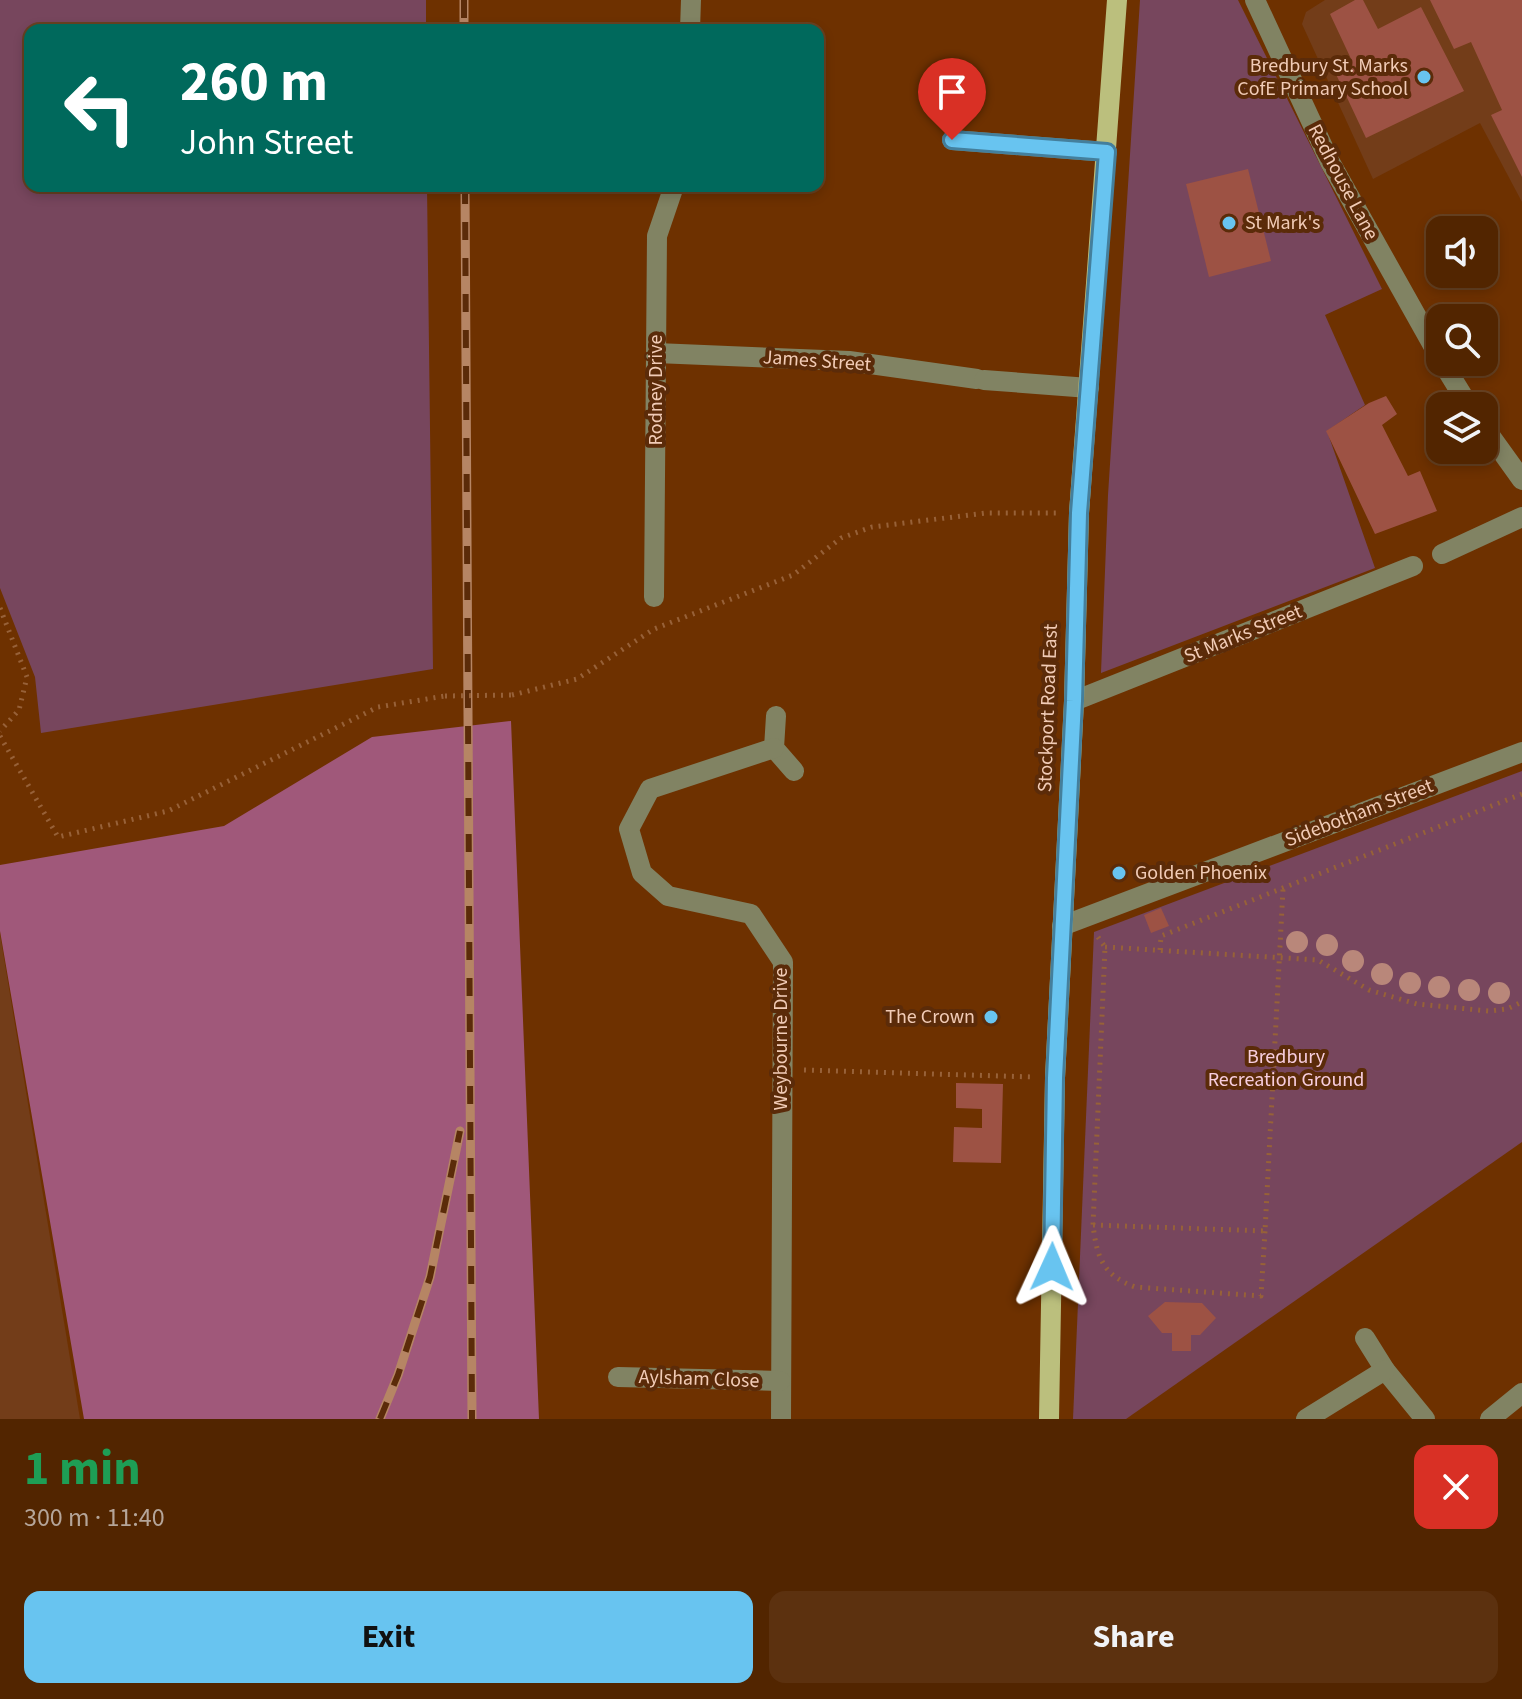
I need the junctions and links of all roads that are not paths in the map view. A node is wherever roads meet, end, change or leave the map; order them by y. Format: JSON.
{"nodes":[{"id":1,"x":691,"y":0,"type":"edge"},
{"id":2,"x":1117,"y":0,"type":"edge"},
{"id":3,"x":1255,"y":0,"type":"edge"},
{"id":4,"x":690,"y":24,"type":"edge"},
{"id":5,"x":952,"y":140,"type":"dead end"},
{"id":6,"x":1107,"y":152,"type":"junction"},
{"id":7,"x":672,"y":192,"type":"edge"},
{"id":8,"x":1426,"y":333,"type":"edge"},
{"id":9,"x":656,"y":353,"type":"junction"},
{"id":10,"x":1089,"y":388,"type":"junction"},
{"id":11,"x":1498,"y":447,"type":"edge"},
{"id":12,"x":1522,"y":480,"type":"edge"},
{"id":13,"x":1522,"y":517,"type":"edge"},
{"id":14,"x":1442,"y":554,"type":"dead end"},
{"id":15,"x":1413,"y":566,"type":"dead end"},
{"id":16,"x":654,"y":597,"type":"dead end"},
{"id":17,"x":1074,"y":701,"type":"junction"},
{"id":18,"x":776,"y":716,"type":"dead end"},
{"id":19,"x":774,"y":748,"type":"junction"},
{"id":20,"x":1522,"y":752,"type":"edge"},
{"id":21,"x":794,"y":771,"type":"dead end"},
{"id":22,"x":1062,"y":926,"type":"junction"},
{"id":23,"x":1365,"y":1338,"type":"dead end"},
{"id":24,"x":1385,"y":1370,"type":"junction"},
{"id":25,"x":618,"y":1377,"type":"dead end"},
{"id":26,"x":780,"y":1381,"type":"junction"},
{"id":27,"x":1522,"y":1393,"type":"edge"},
{"id":28,"x":781,"y":1419,"type":"edge"},
{"id":29,"x":1049,"y":1419,"type":"edge"},
{"id":30,"x":1306,"y":1419,"type":"edge"},
{"id":31,"x":1425,"y":1419,"type":"edge"},
{"id":32,"x":1490,"y":1419,"type":"edge"}],
"edges":[{"from":1,"to":4,"type":"street"},
{"from":2,"to":6,"type":"main road","name":"Stockport Road East"},
{"from":3,"to":8,"type":"street","name":"Redhouse Lane"},
{"from":5,"to":6,"type":"street"},
{"from":6,"to":10,"type":"main road","name":"Stockport Road East"},
{"from":7,"to":9,"type":"street","name":"Rodney Drive"},
{"from":9,"to":10,"type":"street","name":"James Street"},
{"from":9,"to":16,"type":"street","name":"Rodney Drive"},
{"from":10,"to":17,"type":"main road","name":"Stockport Road East"},
{"from":11,"to":12,"type":"street"},
{"from":13,"to":14,"type":"street"},
{"from":15,"to":17,"type":"street","name":"St Marks Street"},
{"from":17,"to":22,"type":"main road","name":"Stockport Road East"},
{"from":18,"to":19,"type":"street"},
{"from":19,"to":21,"type":"street"},
{"from":19,"to":26,"type":"street","name":"Weybourne Drive"},
{"from":20,"to":22,"type":"street","name":"Sidebotham Street"},
{"from":22,"to":29,"type":"main road","name":"Stockport Road East"},
{"from":23,"to":24,"type":"street"},
{"from":24,"to":30,"type":"street"},
{"from":24,"to":31,"type":"street"},
{"from":25,"to":26,"type":"street","name":"Aylsham Close"},
{"from":26,"to":28,"type":"street","name":"Weybourne Drive"},
{"from":27,"to":32,"type":"street"}]}
